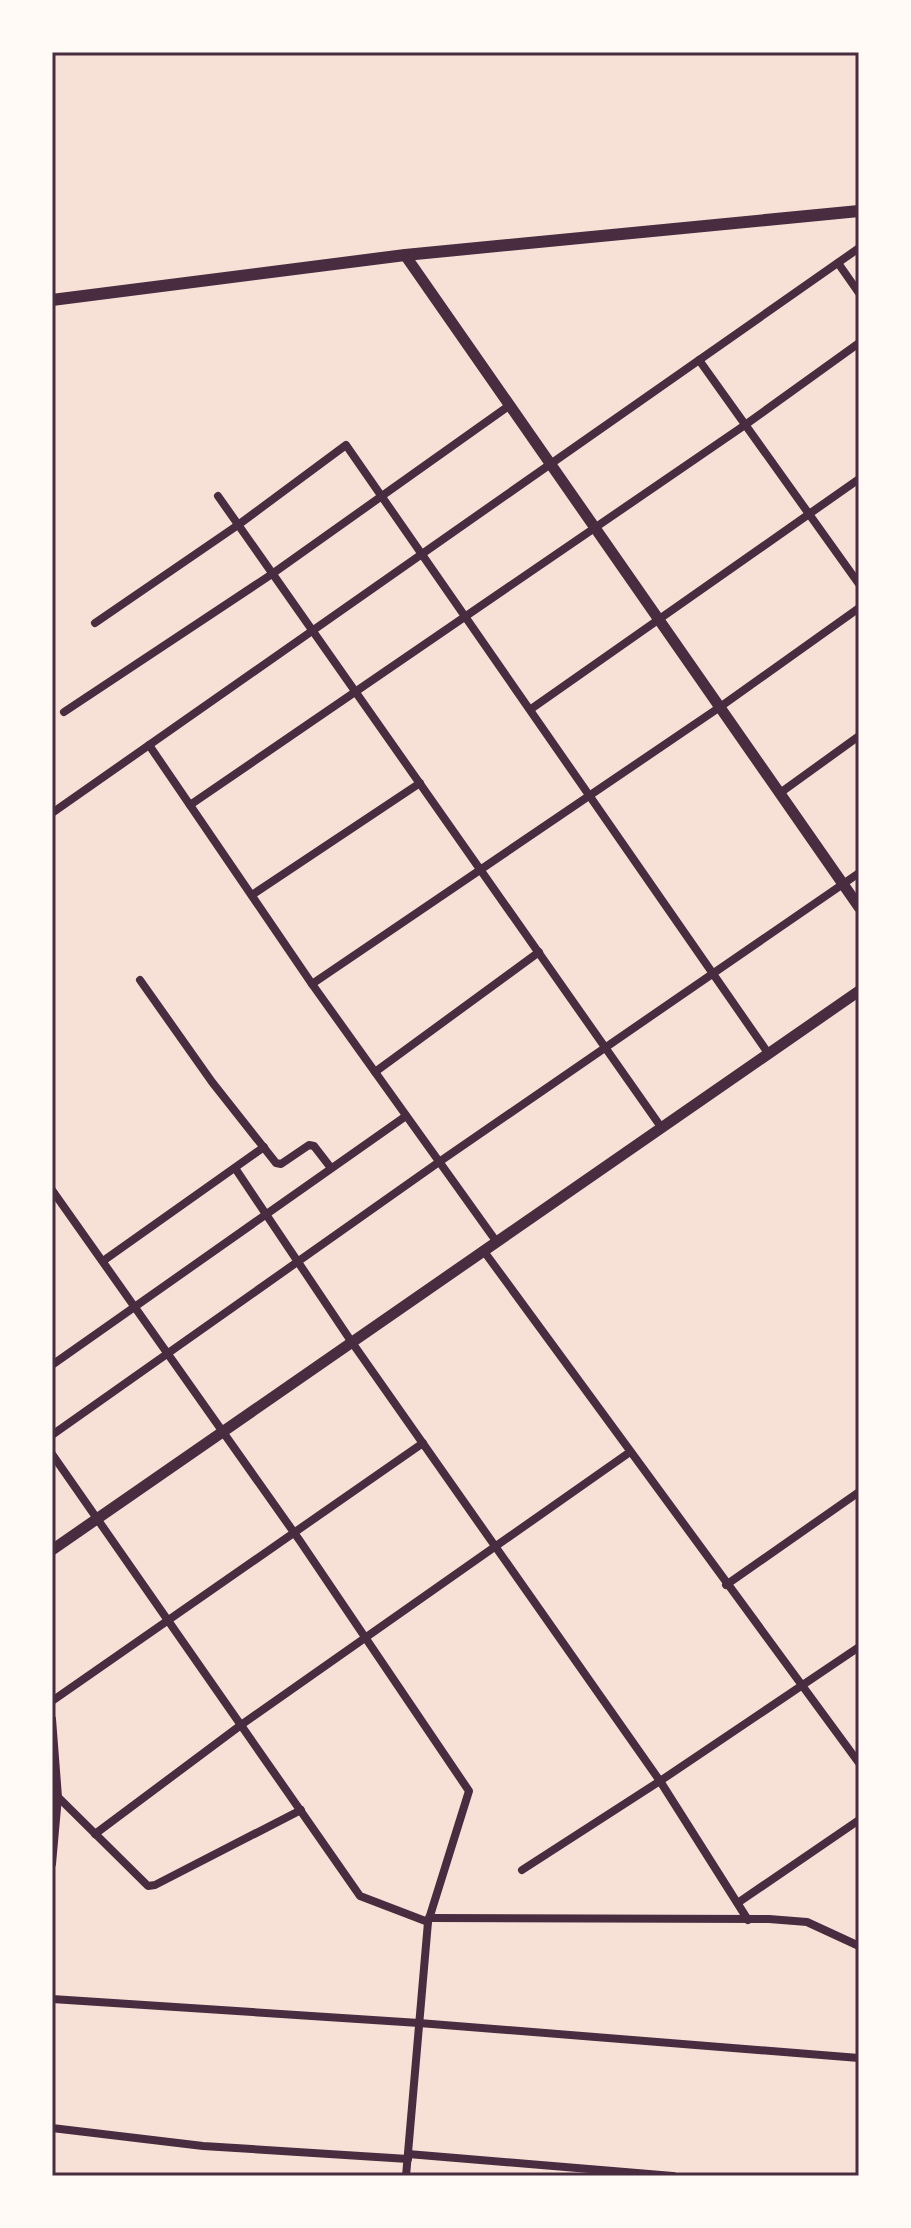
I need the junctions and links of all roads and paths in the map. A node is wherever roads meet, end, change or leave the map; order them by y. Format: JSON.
{"nodes":[{"id":1,"x":859,"y":211,"type":"edge"},
{"id":2,"x":859,"y":248,"type":"edge"},
{"id":3,"x":405,"y":255,"type":"junction"},
{"id":4,"x":838,"y":263,"type":"junction"},
{"id":5,"x":859,"y":293,"type":"edge"},
{"id":6,"x":52,"y":300,"type":"edge"},
{"id":7,"x":859,"y":343,"type":"edge"},
{"id":8,"x":699,"y":360,"type":"junction"},
{"id":9,"x":510,"y":405,"type":"junction"},
{"id":10,"x":745,"y":425,"type":"junction"},
{"id":11,"x":551,"y":464,"type":"junction"},
{"id":12,"x":859,"y":479,"type":"edge"},
{"id":13,"x":218,"y":496,"type":"dead end"},
{"id":14,"x":382,"y":496,"type":"junction"},
{"id":15,"x":809,"y":514,"type":"junction"},
{"id":16,"x":238,"y":525,"type":"junction"},
{"id":17,"x":595,"y":528,"type":"junction"},
{"id":18,"x":423,"y":554,"type":"junction"},
{"id":19,"x":272,"y":574,"type":"junction"},
{"id":20,"x":859,"y":584,"type":"edge"},
{"id":21,"x":859,"y":608,"type":"edge"},
{"id":22,"x":466,"y":616,"type":"junction"},
{"id":23,"x":659,"y":620,"type":"junction"},
{"id":24,"x":95,"y":623,"type":"dead end"},
{"id":25,"x":312,"y":631,"type":"junction"},
{"id":26,"x":355,"y":692,"type":"junction"},
{"id":27,"x":720,"y":707,"type":"junction"},
{"id":28,"x":531,"y":709,"type":"junction"},
{"id":29,"x":64,"y":712,"type":"dead end"},
{"id":30,"x":859,"y":736,"type":"edge"},
{"id":31,"x":149,"y":745,"type":"junction"},
{"id":32,"x":420,"y":783,"type":"junction"},
{"id":33,"x":780,"y":793,"type":"junction"},
{"id":34,"x":590,"y":795,"type":"junction"},
{"id":35,"x":190,"y":805,"type":"junction"},
{"id":36,"x":52,"y":813,"type":"edge"},
{"id":37,"x":480,"y":870,"type":"junction"},
{"id":38,"x":859,"y":873,"type":"edge"},
{"id":39,"x":843,"y":884,"type":"junction"},
{"id":40,"x":252,"y":895,"type":"junction"},
{"id":41,"x":859,"y":907,"type":"edge"},
{"id":42,"x":539,"y":952,"type":"junction"},
{"id":43,"x":714,"y":973,"type":"junction"},
{"id":44,"x":140,"y":980,"type":"dead end"},
{"id":45,"x":312,"y":984,"type":"junction"},
{"id":46,"x":859,"y":991,"type":"edge"},
{"id":47,"x":606,"y":1048,"type":"junction"},
{"id":48,"x":768,"y":1053,"type":"junction"},
{"id":49,"x":375,"y":1072,"type":"junction"},
{"id":50,"x":406,"y":1116,"type":"junction"},
{"id":51,"x":661,"y":1127,"type":"junction"},
{"id":52,"x":264,"y":1147,"type":"junction"},
{"id":53,"x":439,"y":1162,"type":"junction"},
{"id":54,"x":235,"y":1168,"type":"junction"},
{"id":55,"x":331,"y":1168,"type":"junction"},
{"id":56,"x":52,"y":1190,"type":"edge"},
{"id":57,"x":264,"y":1215,"type":"junction"},
{"id":58,"x":496,"y":1241,"type":"junction"},
{"id":59,"x":483,"y":1250,"type":"junction"},
{"id":60,"x":103,"y":1261,"type":"junction"},
{"id":61,"x":297,"y":1262,"type":"junction"},
{"id":62,"x":135,"y":1306,"type":"junction"},
{"id":63,"x":351,"y":1341,"type":"junction"},
{"id":64,"x":168,"y":1353,"type":"junction"},
{"id":65,"x":52,"y":1365,"type":"edge"},
{"id":66,"x":223,"y":1430,"type":"junction"},
{"id":67,"x":52,"y":1435,"type":"edge"},
{"id":68,"x":423,"y":1443,"type":"junction"},
{"id":69,"x":630,"y":1452,"type":"junction"},
{"id":70,"x":52,"y":1454,"type":"edge"},
{"id":71,"x":859,"y":1492,"type":"edge"},
{"id":72,"x":97,"y":1518,"type":"junction"},
{"id":73,"x":295,"y":1533,"type":"junction"},
{"id":74,"x":496,"y":1547,"type":"junction"},
{"id":75,"x":52,"y":1550,"type":"edge"},
{"id":76,"x":726,"y":1585,"type":"junction"},
{"id":77,"x":168,"y":1620,"type":"junction"},
{"id":78,"x":366,"y":1639,"type":"junction"},
{"id":79,"x":859,"y":1647,"type":"edge"},
{"id":80,"x":800,"y":1686,"type":"junction"},
{"id":81,"x":52,"y":1701,"type":"edge"},
{"id":82,"x":52,"y":1719,"type":"edge"},
{"id":83,"x":241,"y":1725,"type":"junction"},
{"id":84,"x":859,"y":1763,"type":"edge"},
{"id":85,"x":660,"y":1781,"type":"junction"},
{"id":86,"x":58,"y":1797,"type":"junction"},
{"id":87,"x":301,"y":1810,"type":"junction"},
{"id":88,"x":859,"y":1820,"type":"edge"},
{"id":89,"x":95,"y":1834,"type":"junction"},
{"id":90,"x":52,"y":1864,"type":"edge"},
{"id":91,"x":522,"y":1870,"type":"dead end"},
{"id":92,"x":739,"y":1902,"type":"junction"},
{"id":93,"x":428,"y":1920,"type":"junction"},
{"id":94,"x":748,"y":1920,"type":"junction"},
{"id":95,"x":859,"y":1946,"type":"edge"},
{"id":96,"x":52,"y":1999,"type":"edge"},
{"id":97,"x":419,"y":2023,"type":"junction"},
{"id":98,"x":859,"y":2058,"type":"edge"},
{"id":99,"x":52,"y":2128,"type":"edge"},
{"id":100,"x":408,"y":2157,"type":"junction"},
{"id":101,"x":406,"y":2176,"type":"edge"},
{"id":102,"x":673,"y":2176,"type":"edge"}],
"edges":[{"from":1,"to":3,"type":"main road"},
{"from":2,"to":4,"type":"street"},
{"from":3,"to":6,"type":"main road"},
{"from":3,"to":9,"type":"street"},
{"from":4,"to":5,"type":"street"},
{"from":4,"to":8,"type":"street"},
{"from":7,"to":10,"type":"street"},
{"from":8,"to":10,"type":"street"},
{"from":8,"to":11,"type":"street"},
{"from":9,"to":11,"type":"street"},
{"from":9,"to":14,"type":"street"},
{"from":10,"to":15,"type":"street"},
{"from":10,"to":17,"type":"street"},
{"from":11,"to":17,"type":"street"},
{"from":11,"to":18,"type":"street"},
{"from":12,"to":15,"type":"street"},
{"from":13,"to":16,"type":"street"},
{"from":14,"to":16,"type":"street"},
{"from":14,"to":18,"type":"street"},
{"from":14,"to":19,"type":"street"},
{"from":15,"to":20,"type":"street"},
{"from":15,"to":23,"type":"street"},
{"from":16,"to":19,"type":"street"},
{"from":16,"to":24,"type":"street"},
{"from":17,"to":22,"type":"street"},
{"from":17,"to":23,"type":"street"},
{"from":18,"to":22,"type":"street"},
{"from":18,"to":25,"type":"street"},
{"from":19,"to":25,"type":"street"},
{"from":19,"to":29,"type":"street"},
{"from":21,"to":27,"type":"street"},
{"from":22,"to":26,"type":"street"},
{"from":22,"to":28,"type":"street"},
{"from":23,"to":27,"type":"street"},
{"from":23,"to":28,"type":"street"},
{"from":25,"to":26,"type":"street"},
{"from":25,"to":31,"type":"street"},
{"from":26,"to":32,"type":"street"},
{"from":26,"to":35,"type":"street"},
{"from":27,"to":33,"type":"street"},
{"from":27,"to":34,"type":"street"},
{"from":28,"to":34,"type":"street"},
{"from":30,"to":33,"type":"street"},
{"from":31,"to":35,"type":"street"},
{"from":31,"to":36,"type":"street"},
{"from":32,"to":37,"type":"street"},
{"from":32,"to":40,"type":"street"},
{"from":33,"to":39,"type":"street"},
{"from":34,"to":37,"type":"street"},
{"from":34,"to":43,"type":"street"},
{"from":35,"to":40,"type":"street"},
{"from":37,"to":42,"type":"street"},
{"from":37,"to":45,"type":"street"},
{"from":38,"to":39,"type":"street"},
{"from":39,"to":41,"type":"street"},
{"from":39,"to":43,"type":"street"},
{"from":40,"to":45,"type":"street"},
{"from":42,"to":47,"type":"street"},
{"from":42,"to":49,"type":"street"},
{"from":43,"to":47,"type":"street"},
{"from":43,"to":48,"type":"street"},
{"from":44,"to":52,"type":"street"},
{"from":45,"to":49,"type":"street"},
{"from":46,"to":48,"type":"street"},
{"from":47,"to":51,"type":"street"},
{"from":47,"to":53,"type":"street"},
{"from":48,"to":51,"type":"street"},
{"from":49,"to":50,"type":"street"},
{"from":50,"to":53,"type":"street"},
{"from":50,"to":55,"type":"street"},
{"from":51,"to":58,"type":"street"},
{"from":52,"to":54,"type":"street"},
{"from":52,"to":55,"type":"street"},
{"from":53,"to":58,"type":"street"},
{"from":53,"to":61,"type":"street"},
{"from":54,"to":57,"type":"street"},
{"from":54,"to":60,"type":"street"},
{"from":55,"to":57,"type":"street"},
{"from":56,"to":60,"type":"street"},
{"from":57,"to":61,"type":"street"},
{"from":57,"to":62,"type":"street"},
{"from":58,"to":59,"type":"street"},
{"from":59,"to":63,"type":"street"},
{"from":59,"to":69,"type":"street"},
{"from":60,"to":62,"type":"street"},
{"from":61,"to":63,"type":"street"},
{"from":61,"to":64,"type":"street"},
{"from":62,"to":64,"type":"street"},
{"from":62,"to":65,"type":"street"},
{"from":63,"to":66,"type":"street"},
{"from":63,"to":68,"type":"street"},
{"from":64,"to":66,"type":"street"},
{"from":64,"to":67,"type":"street"},
{"from":66,"to":72,"type":"street"},
{"from":66,"to":73,"type":"street"},
{"from":68,"to":73,"type":"street"},
{"from":68,"to":74,"type":"street"},
{"from":69,"to":74,"type":"street"},
{"from":69,"to":76,"type":"street"},
{"from":70,"to":72,"type":"street"},
{"from":71,"to":76,"type":"street"},
{"from":72,"to":75,"type":"street"},
{"from":72,"to":77,"type":"street"},
{"from":73,"to":77,"type":"street"},
{"from":73,"to":78,"type":"street"},
{"from":74,"to":78,"type":"street"},
{"from":74,"to":85,"type":"street"},
{"from":76,"to":80,"type":"street"},
{"from":77,"to":81,"type":"street"},
{"from":77,"to":83,"type":"street"},
{"from":78,"to":83,"type":"street"},
{"from":78,"to":93,"type":"street"},
{"from":79,"to":80,"type":"street"},
{"from":80,"to":84,"type":"street"},
{"from":80,"to":85,"type":"street"},
{"from":82,"to":86,"type":"street"},
{"from":83,"to":87,"type":"street"},
{"from":83,"to":89,"type":"street"},
{"from":85,"to":91,"type":"street"},
{"from":85,"to":92,"type":"street"},
{"from":86,"to":89,"type":"street"},
{"from":86,"to":90,"type":"street"},
{"from":87,"to":89,"type":"street"},
{"from":87,"to":93,"type":"street"},
{"from":88,"to":92,"type":"street"},
{"from":92,"to":94,"type":"street"},
{"from":93,"to":94,"type":"street"},
{"from":93,"to":97,"type":"street"},
{"from":94,"to":95,"type":"street"},
{"from":96,"to":97,"type":"street"},
{"from":97,"to":98,"type":"street"},
{"from":97,"to":100,"type":"street"},
{"from":99,"to":100,"type":"street"},
{"from":100,"to":101,"type":"street"},
{"from":100,"to":102,"type":"street"}]}
